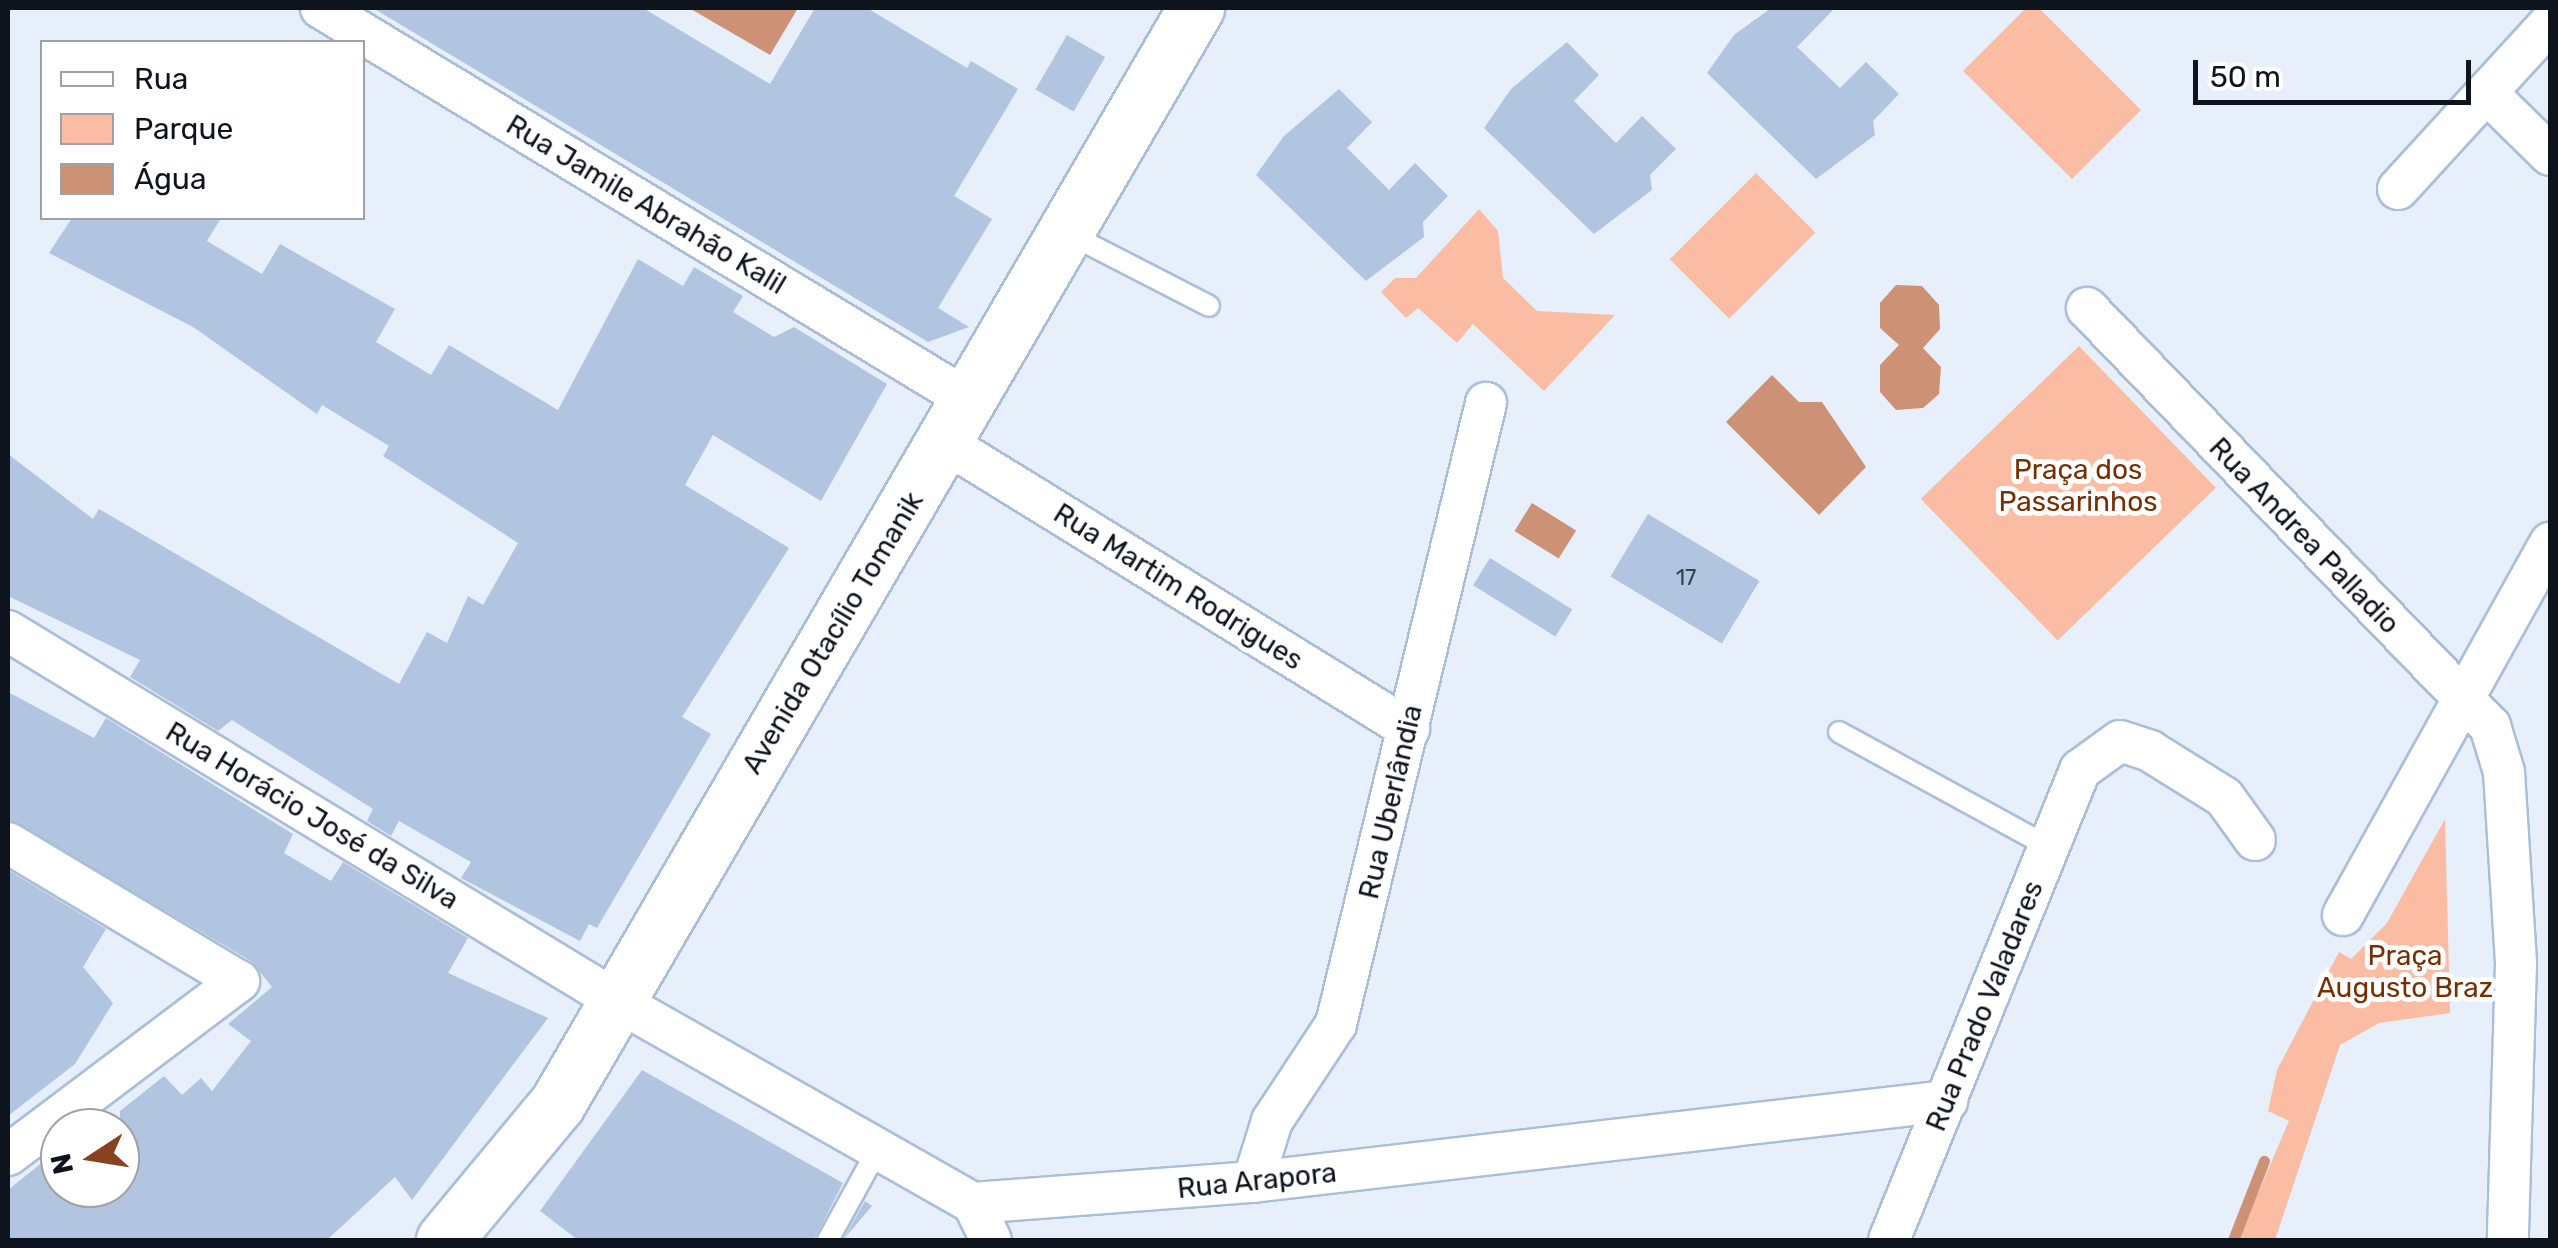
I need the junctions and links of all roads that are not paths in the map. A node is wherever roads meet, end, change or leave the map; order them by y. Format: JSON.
{"nodes":[{"id":1,"x":321,"y":8,"type":"edge"},
{"id":2,"x":1196,"y":8,"type":"edge"},
{"id":3,"x":2550,"y":24,"type":"edge"},
{"id":4,"x":2488,"y":94,"type":"junction"},
{"id":5,"x":2550,"y":155,"type":"edge"},
{"id":6,"x":2398,"y":190,"type":"dead end"},
{"id":7,"x":1071,"y":234,"type":"junction"},
{"id":8,"x":1209,"y":306,"type":"dead end"},
{"id":9,"x":2087,"y":308,"type":"dead end"},
{"id":10,"x":1486,"y":403,"type":"dead end"},
{"id":11,"x":960,"y":423,"type":"junction"},
{"id":12,"x":2550,"y":543,"type":"edge"},
{"id":13,"x":8,"y":631,"type":"edge"},
{"id":14,"x":2465,"y":690,"type":"junction"},
{"id":15,"x":1409,"y":729,"type":"junction"},
{"id":16,"x":1839,"y":732,"type":"dead end"},
{"id":17,"x":2256,"y":840,"type":"dead end"},
{"id":18,"x":8,"y":842,"type":"edge"},
{"id":19,"x":2049,"y":847,"type":"junction"},
{"id":20,"x":2343,"y":915,"type":"dead end"},
{"id":21,"x":617,"y":1001,"type":"junction"},
{"id":22,"x":1947,"y":1101,"type":"junction"},
{"id":23,"x":877,"y":1150,"type":"junction"},
{"id":24,"x":8,"y":1155,"type":"edge"},
{"id":25,"x":1252,"y":1182,"type":"junction"},
{"id":26,"x":974,"y":1203,"type":"junction"},
{"id":27,"x":444,"y":1240,"type":"edge"},
{"id":28,"x":828,"y":1240,"type":"edge"},
{"id":29,"x":990,"y":1240,"type":"edge"},
{"id":30,"x":1889,"y":1240,"type":"edge"},
{"id":31,"x":2508,"y":1240,"type":"edge"}],
"edges":[{"from":1,"to":11,"type":"street","name":"Rua Jamile Abrahão Kalil"},
{"from":2,"to":7,"type":"street","name":"Avenida Otacílio Tomanik"},
{"from":3,"to":4,"type":"street"},
{"from":4,"to":5,"type":"street"},
{"from":4,"to":6,"type":"street"},
{"from":7,"to":8,"type":"lane"},
{"from":7,"to":11,"type":"street","name":"Avenida Otacílio Tomanik"},
{"from":9,"to":14,"type":"street","name":"Rua Andrea Palladio"},
{"from":10,"to":15,"type":"street","name":"Rua Uberlândia"},
{"from":11,"to":15,"type":"street","name":"Rua Martim Rodrigues"},
{"from":11,"to":21,"type":"street","name":"Avenida Otacílio Tomanik"},
{"from":12,"to":14,"type":"street"},
{"from":13,"to":21,"type":"street","name":"Rua Horácio José da Silva"},
{"from":14,"to":20,"type":"street"},
{"from":14,"to":31,"type":"street","name":"Rua Andrea Palladio"},
{"from":15,"to":25,"type":"street","name":"Rua Uberlândia"},
{"from":16,"to":19,"type":"lane"},
{"from":17,"to":19,"type":"street","name":"Rua Prado Valadares"},
{"from":18,"to":24,"type":"street"},
{"from":19,"to":22,"type":"street","name":"Rua Prado Valadares"},
{"from":21,"to":23,"type":"street"},
{"from":21,"to":27,"type":"street","name":"Avenida Otacílio Tomanik"},
{"from":22,"to":25,"type":"street","name":"Rua Arapora"},
{"from":22,"to":30,"type":"street","name":"Rua Prado Valadares"},
{"from":23,"to":26,"type":"street"},
{"from":23,"to":28,"type":"lane"},
{"from":25,"to":26,"type":"street","name":"Rua Arapora"},
{"from":26,"to":29,"type":"street"}]}
